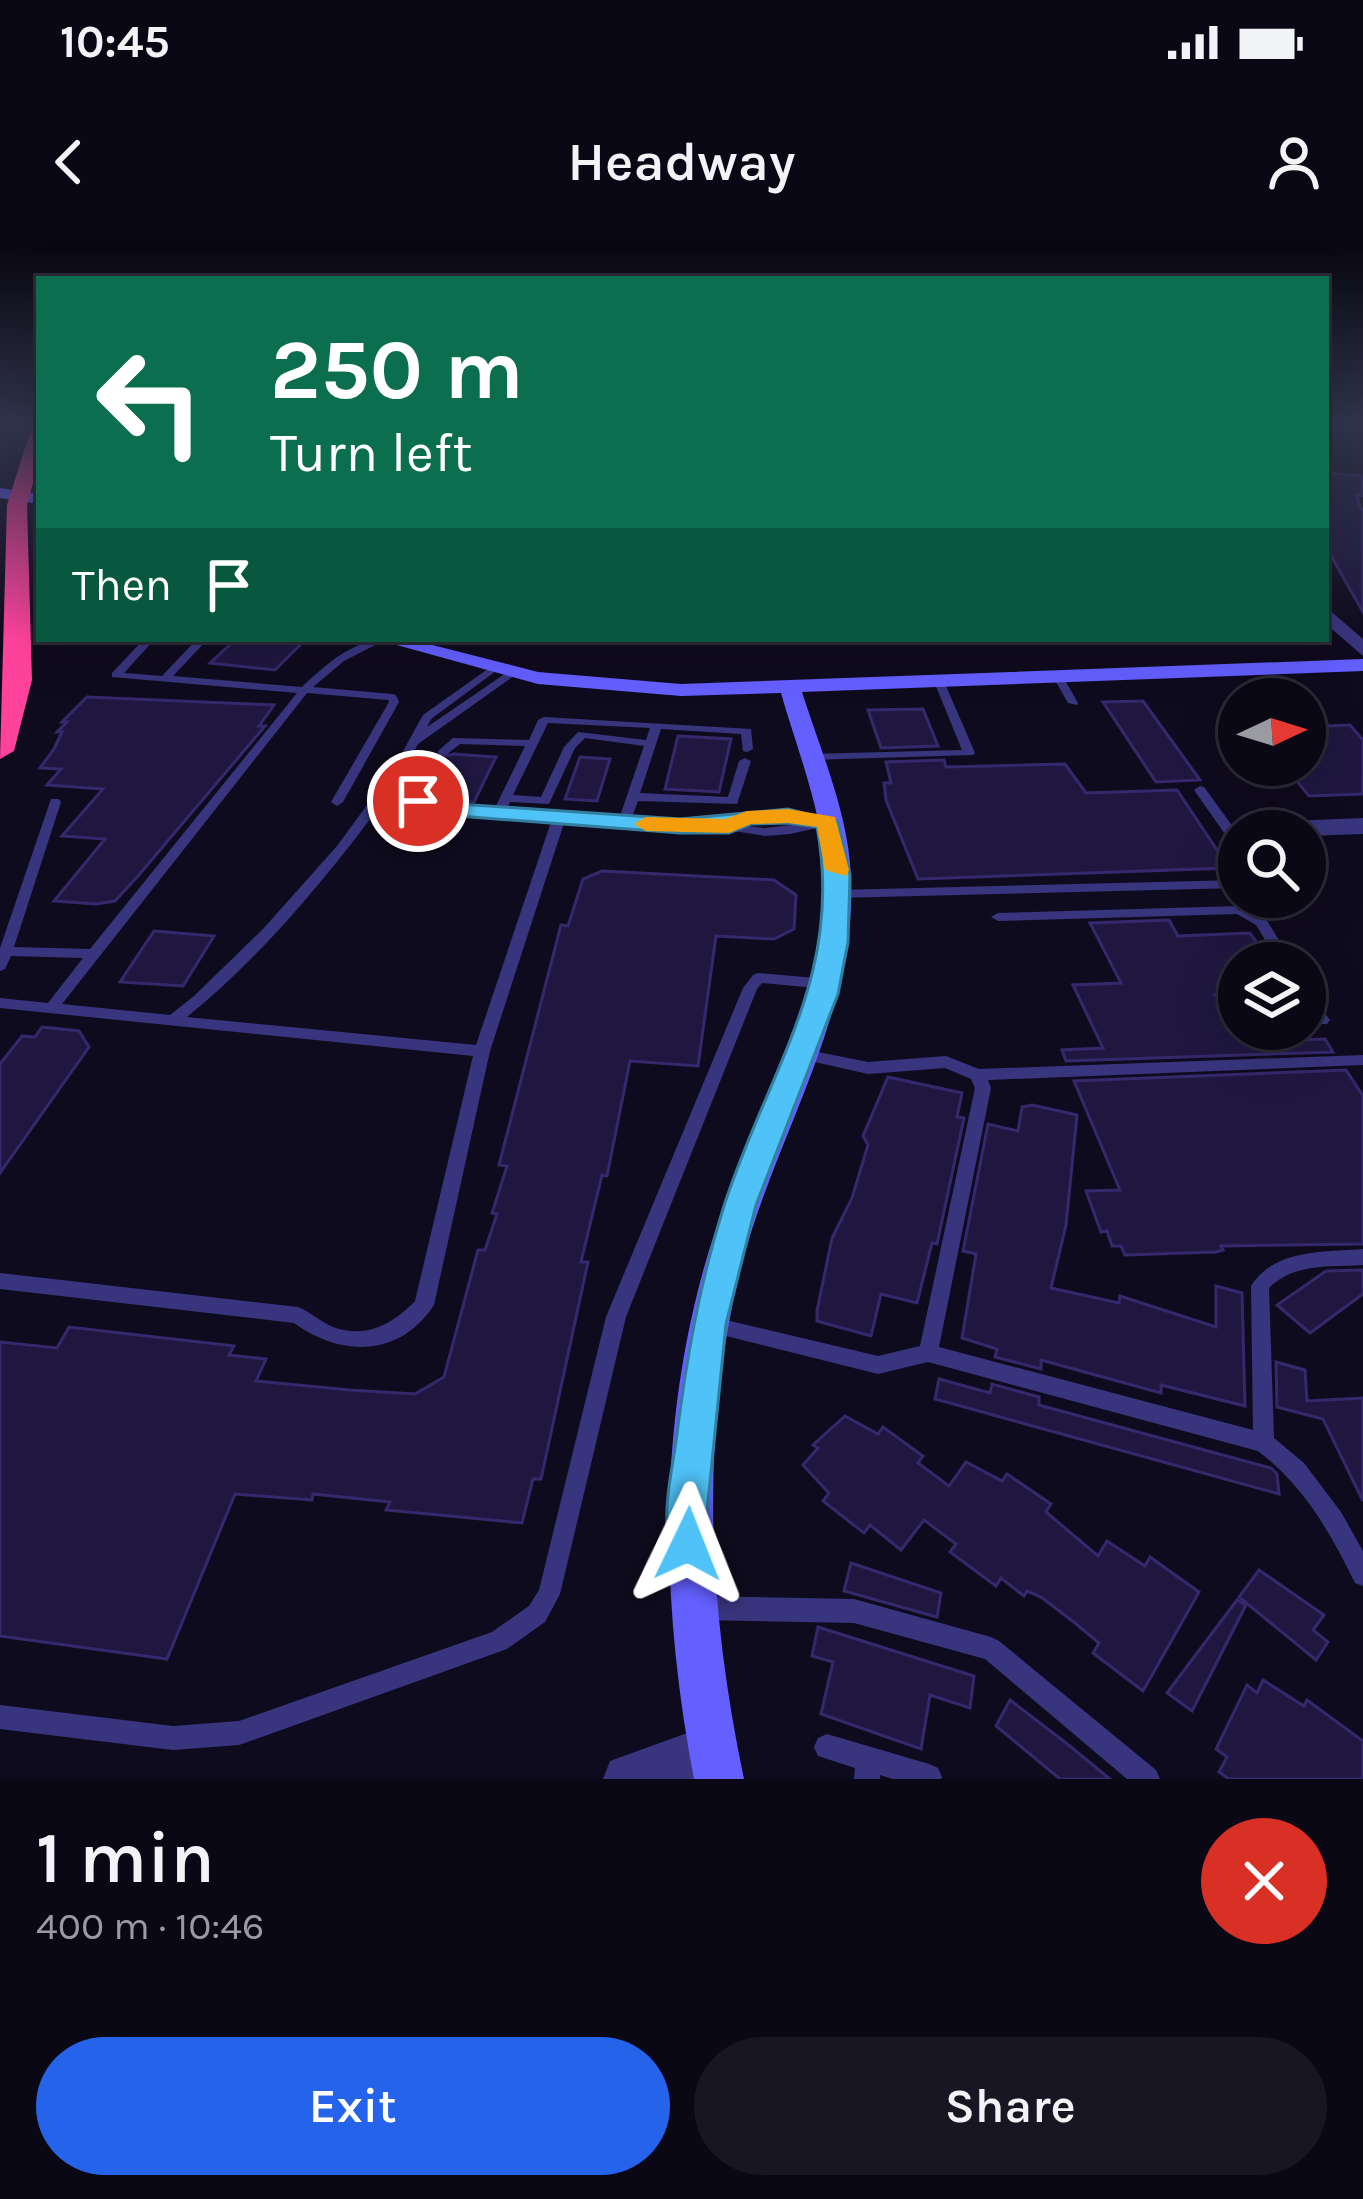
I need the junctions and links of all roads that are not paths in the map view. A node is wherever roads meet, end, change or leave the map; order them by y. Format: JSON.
{"nodes":[{"id":1,"x":19,"y":497,"type":"edge"},
{"id":2,"x":0,"y":503,"type":"edge"},
{"id":3,"x":36,"y":508,"type":"edge"},
{"id":4,"x":1329,"y":616,"type":"edge"},
{"id":5,"x":42,"y":642,"type":"edge"},
{"id":6,"x":147,"y":642,"type":"edge"},
{"id":7,"x":200,"y":642,"type":"edge"},
{"id":8,"x":377,"y":642,"type":"edge"},
{"id":9,"x":394,"y":642,"type":"edge"},
{"id":10,"x":424,"y":642,"type":"edge"},
{"id":11,"x":446,"y":642,"type":"edge"},
{"id":12,"x":1363,"y":650,"type":"edge"},
{"id":13,"x":478,"y":651,"type":"junction"},
{"id":14,"x":1363,"y":665,"type":"edge"},
{"id":15,"x":502,"y":671,"type":"junction"},
{"id":16,"x":620,"y":673,"type":"junction"},
{"id":17,"x":1057,"y":675,"type":"junction"},
{"id":18,"x":135,"y":679,"type":"junction"},
{"id":19,"x":938,"y":679,"type":"junction"},
{"id":20,"x":19,"y":680,"type":"junction"},
{"id":21,"x":164,"y":680,"type":"junction"},
{"id":22,"x":789,"y":684,"type":"junction"},
{"id":23,"x":307,"y":688,"type":"junction"},
{"id":24,"x":120,"y":694,"type":"dead end"},
{"id":25,"x":1073,"y":703,"type":"dead end"},
{"id":26,"x":657,"y":725,"type":"junction"},
{"id":27,"x":413,"y":742,"type":"junction"},
{"id":28,"x":530,"y":743,"type":"junction"},
{"id":29,"x":652,"y":744,"type":"junction"},
{"id":30,"x":0,"y":751,"type":"edge"},
{"id":31,"x":442,"y":753,"type":"dead end"},
{"id":32,"x":809,"y":757,"type":"junction"},
{"id":33,"x":1200,"y":790,"type":"dead end"},
{"id":34,"x":637,"y":797,"type":"junction"},
{"id":35,"x":505,"y":798,"type":"junction"},
{"id":36,"x":55,"y":802,"type":"dead end"},
{"id":37,"x":338,"y":802,"type":"dead end"},
{"id":38,"x":377,"y":805,"type":"junction"},
{"id":39,"x":498,"y":814,"type":"junction"},
{"id":40,"x":1218,"y":815,"type":"edge"},
{"id":41,"x":559,"y":818,"type":"junction"},
{"id":42,"x":827,"y":822,"type":"junction"},
{"id":43,"x":624,"y":823,"type":"junction"},
{"id":44,"x":1363,"y":826,"type":"edge"},
{"id":45,"x":1326,"y":827,"type":"edge"},
{"id":46,"x":1218,"y":885,"type":"edge"},
{"id":47,"x":837,"y":894,"type":"junction"},
{"id":48,"x":998,"y":916,"type":"dead end"},
{"id":49,"x":1274,"y":942,"type":"edge"},
{"id":50,"x":92,"y":955,"type":"junction"},
{"id":51,"x":3,"y":958,"type":"edge"},
{"id":52,"x":826,"y":984,"type":"junction"},
{"id":53,"x":0,"y":1003,"type":"edge"},
{"id":54,"x":53,"y":1006,"type":"junction"},
{"id":55,"x":173,"y":1020,"type":"junction"},
{"id":56,"x":482,"y":1051,"type":"junction"},
{"id":57,"x":802,"y":1054,"type":"junction"},
{"id":58,"x":1363,"y":1060,"type":"edge"},
{"id":59,"x":978,"y":1075,"type":"junction"},
{"id":60,"x":1363,"y":1257,"type":"edge"},
{"id":61,"x":0,"y":1281,"type":"edge"},
{"id":62,"x":709,"y":1324,"type":"junction"},
{"id":63,"x":928,"y":1353,"type":"junction"},
{"id":64,"x":1264,"y":1443,"type":"junction"},
{"id":65,"x":1363,"y":1574,"type":"edge"},
{"id":66,"x":691,"y":1609,"type":"junction"},
{"id":67,"x":0,"y":1717,"type":"edge"},
{"id":68,"x":827,"y":1747,"type":"dead end"},
{"id":69,"x":715,"y":1764,"type":"edge"},
{"id":70,"x":868,"y":1769,"type":"edge"},
{"id":71,"x":929,"y":1777,"type":"edge"},
{"id":72,"x":628,"y":1779,"type":"edge"},
{"id":73,"x":1148,"y":1779,"type":"edge"}],
"edges":[{"from":1,"to":20,"type":"highway"},
{"from":2,"to":3,"type":"main road"},
{"from":4,"to":12,"type":"street"},
{"from":5,"to":20,"type":"highway"},
{"from":6,"to":18,"type":"lane"},
{"from":7,"to":21,"type":"lane"},
{"from":8,"to":23,"type":"lane"},
{"from":9,"to":15,"type":"main road"},
{"from":10,"to":13,"type":"main road"},
{"from":11,"to":13,"type":"main road"},
{"from":13,"to":16,"type":"main road"},
{"from":14,"to":17,"type":"main road"},
{"from":15,"to":16,"type":"main road"},
{"from":15,"to":22,"type":"main road"},
{"from":15,"to":27,"type":"lane"},
{"from":15,"to":27,"type":"lane"},
{"from":16,"to":22,"type":"main road"},
{"from":17,"to":19,"type":"main road"},
{"from":17,"to":25,"type":"lane"},
{"from":18,"to":21,"type":"lane"},
{"from":18,"to":24,"type":"lane"},
{"from":19,"to":22,"type":"main road"},
{"from":19,"to":32,"type":"lane"},
{"from":20,"to":30,"type":"highway"},
{"from":21,"to":23,"type":"lane"},
{"from":22,"to":32,"type":"main road"},
{"from":23,"to":37,"type":"lane"},
{"from":23,"to":50,"type":"lane"},
{"from":26,"to":28,"type":"lane"},
{"from":26,"to":29,"type":"lane"},
{"from":26,"to":34,"type":"lane"},
{"from":27,"to":38,"type":"lane"},
{"from":28,"to":31,"type":"lane"},
{"from":28,"to":35,"type":"lane"},
{"from":29,"to":34,"type":"lane"},
{"from":29,"to":35,"type":"lane"},
{"from":32,"to":42,"type":"main road"},
{"from":33,"to":40,"type":"lane"},
{"from":34,"to":43,"type":"lane"},
{"from":35,"to":39,"type":"lane"},
{"from":36,"to":51,"type":"lane"},
{"from":38,"to":39,"type":"lane"},
{"from":38,"to":55,"type":"lane"},
{"from":39,"to":41,"type":"lane"},
{"from":41,"to":43,"type":"lane"},
{"from":41,"to":56,"type":"lane"},
{"from":42,"to":43,"type":"lane"},
{"from":42,"to":47,"type":"main road"},
{"from":44,"to":45,"type":"street"},
{"from":46,"to":47,"type":"lane"},
{"from":47,"to":52,"type":"main road"},
{"from":48,"to":49,"type":"lane"},
{"from":50,"to":51,"type":"lane"},
{"from":50,"to":54,"type":"lane"},
{"from":52,"to":57,"type":"main road"},
{"from":52,"to":67,"type":"lane"},
{"from":53,"to":54,"type":"lane"},
{"from":54,"to":55,"type":"lane"},
{"from":55,"to":56,"type":"lane"},
{"from":56,"to":61,"type":"lane"},
{"from":57,"to":59,"type":"lane"},
{"from":57,"to":62,"type":"main road"},
{"from":58,"to":59,"type":"lane"},
{"from":59,"to":63,"type":"lane"},
{"from":60,"to":64,"type":"lane"},
{"from":62,"to":63,"type":"lane"},
{"from":62,"to":66,"type":"main road"},
{"from":63,"to":64,"type":"lane"},
{"from":64,"to":65,"type":"lane"},
{"from":66,"to":69,"type":"main road"},
{"from":66,"to":73,"type":"lane"},
{"from":68,"to":70,"type":"lane"},
{"from":69,"to":72,"type":"street"},
{"from":70,"to":71,"type":"lane"}]}
